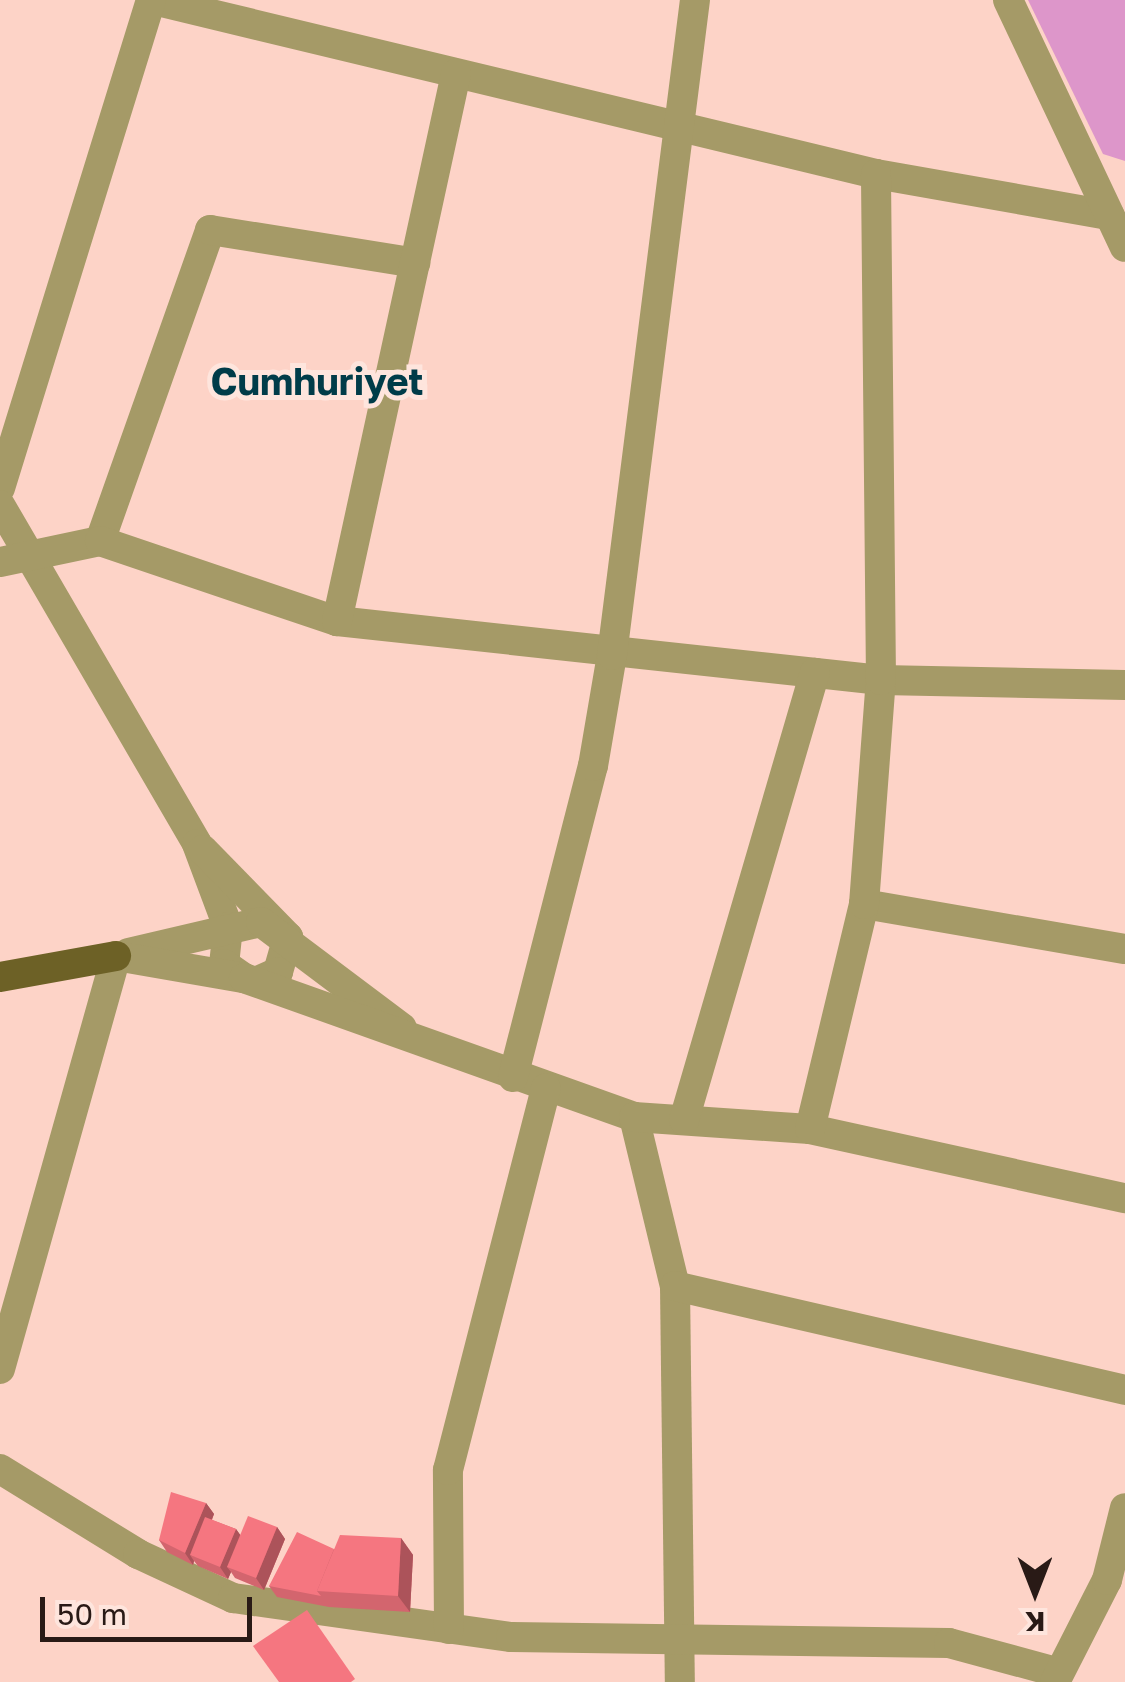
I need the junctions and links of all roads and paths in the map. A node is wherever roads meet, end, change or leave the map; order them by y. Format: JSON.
{"nodes":[{"id":1,"x":152,"y":0,"type":"edge"},
{"id":2,"x":695,"y":0,"type":"edge"},
{"id":3,"x":1008,"y":0,"type":"edge"},
{"id":4,"x":456,"y":74,"type":"junction"},
{"id":5,"x":675,"y":127,"type":"junction"},
{"id":6,"x":876,"y":174,"type":"junction"},
{"id":7,"x":1109,"y":215,"type":"junction"},
{"id":8,"x":1125,"y":247,"type":"edge"},
{"id":9,"x":415,"y":263,"type":"junction"},
{"id":10,"x":0,"y":488,"type":"edge"},
{"id":11,"x":0,"y":505,"type":"edge"},
{"id":12,"x":100,"y":541,"type":"junction"},
{"id":13,"x":34,"y":552,"type":"junction"},
{"id":14,"x":0,"y":562,"type":"edge"},
{"id":15,"x":337,"y":621,"type":"junction"},
{"id":16,"x":612,"y":655,"type":"junction"},
{"id":17,"x":814,"y":674,"type":"junction"},
{"id":18,"x":881,"y":680,"type":"junction"},
{"id":19,"x":1125,"y":686,"type":"edge"},
{"id":20,"x":197,"y":844,"type":"junction"},
{"id":21,"x":864,"y":904,"type":"junction"},
{"id":22,"x":228,"y":927,"type":"junction"},
{"id":23,"x":288,"y":937,"type":"junction"},
{"id":24,"x":1125,"y":949,"type":"edge"},
{"id":25,"x":116,"y":956,"type":"junction"},
{"id":26,"x":0,"y":977,"type":"edge"},
{"id":27,"x":250,"y":980,"type":"junction"},
{"id":28,"x":432,"y":1051,"type":"junction"},
{"id":29,"x":513,"y":1077,"type":"junction"},
{"id":30,"x":546,"y":1088,"type":"junction"},
{"id":31,"x":634,"y":1117,"type":"junction"},
{"id":32,"x":684,"y":1120,"type":"junction"},
{"id":33,"x":810,"y":1129,"type":"junction"},
{"id":34,"x":1125,"y":1198,"type":"edge"},
{"id":35,"x":676,"y":1286,"type":"junction"},
{"id":36,"x":0,"y":1370,"type":"edge"},
{"id":37,"x":1125,"y":1390,"type":"edge"},
{"id":38,"x":0,"y":1469,"type":"edge"},
{"id":39,"x":1125,"y":1508,"type":"edge"},
{"id":40,"x":449,"y":1629,"type":"junction"},
{"id":41,"x":674,"y":1634,"type":"junction"},
{"id":42,"x":1054,"y":1676,"type":"edge"},
{"id":43,"x":680,"y":1682,"type":"edge"}],
"edges":[{"from":1,"to":4,"type":"street"},
{"from":1,"to":10,"type":"street"},
{"from":2,"to":5,"type":"street"},
{"from":3,"to":7,"type":"street"},
{"from":4,"to":5,"type":"street"},
{"from":4,"to":9,"type":"street"},
{"from":5,"to":6,"type":"street"},
{"from":5,"to":16,"type":"street"},
{"from":6,"to":7,"type":"street"},
{"from":6,"to":18,"type":"street"},
{"from":7,"to":8,"type":"street"},
{"from":9,"to":12,"type":"street"},
{"from":9,"to":15,"type":"street"},
{"from":11,"to":13,"type":"street"},
{"from":12,"to":13,"type":"street"},
{"from":12,"to":15,"type":"street"},
{"from":13,"to":14,"type":"street"},
{"from":13,"to":20,"type":"street"},
{"from":15,"to":16,"type":"street"},
{"from":16,"to":17,"type":"street"},
{"from":16,"to":29,"type":"street"},
{"from":17,"to":18,"type":"street"},
{"from":17,"to":32,"type":"street"},
{"from":18,"to":19,"type":"street"},
{"from":18,"to":21,"type":"street"},
{"from":20,"to":22,"type":"street"},
{"from":20,"to":23,"type":"street"},
{"from":21,"to":24,"type":"street"},
{"from":21,"to":33,"type":"street"},
{"from":22,"to":23,"type":"street"},
{"from":22,"to":25,"type":"street"},
{"from":22,"to":27,"type":"street"},
{"from":23,"to":27,"type":"street"},
{"from":23,"to":28,"type":"street"},
{"from":25,"to":26,"type":"main road"},
{"from":25,"to":27,"type":"street"},
{"from":25,"to":36,"type":"street"},
{"from":27,"to":28,"type":"street"},
{"from":28,"to":29,"type":"street"},
{"from":29,"to":30,"type":"street"},
{"from":30,"to":31,"type":"street"},
{"from":30,"to":40,"type":"street"},
{"from":31,"to":32,"type":"street"},
{"from":31,"to":35,"type":"street"},
{"from":32,"to":33,"type":"street"},
{"from":33,"to":34,"type":"street"},
{"from":35,"to":37,"type":"street"},
{"from":35,"to":41,"type":"street"},
{"from":38,"to":40,"type":"street"},
{"from":39,"to":42,"type":"street"},
{"from":40,"to":41,"type":"street"},
{"from":41,"to":42,"type":"street"},
{"from":41,"to":43,"type":"street"}]}
